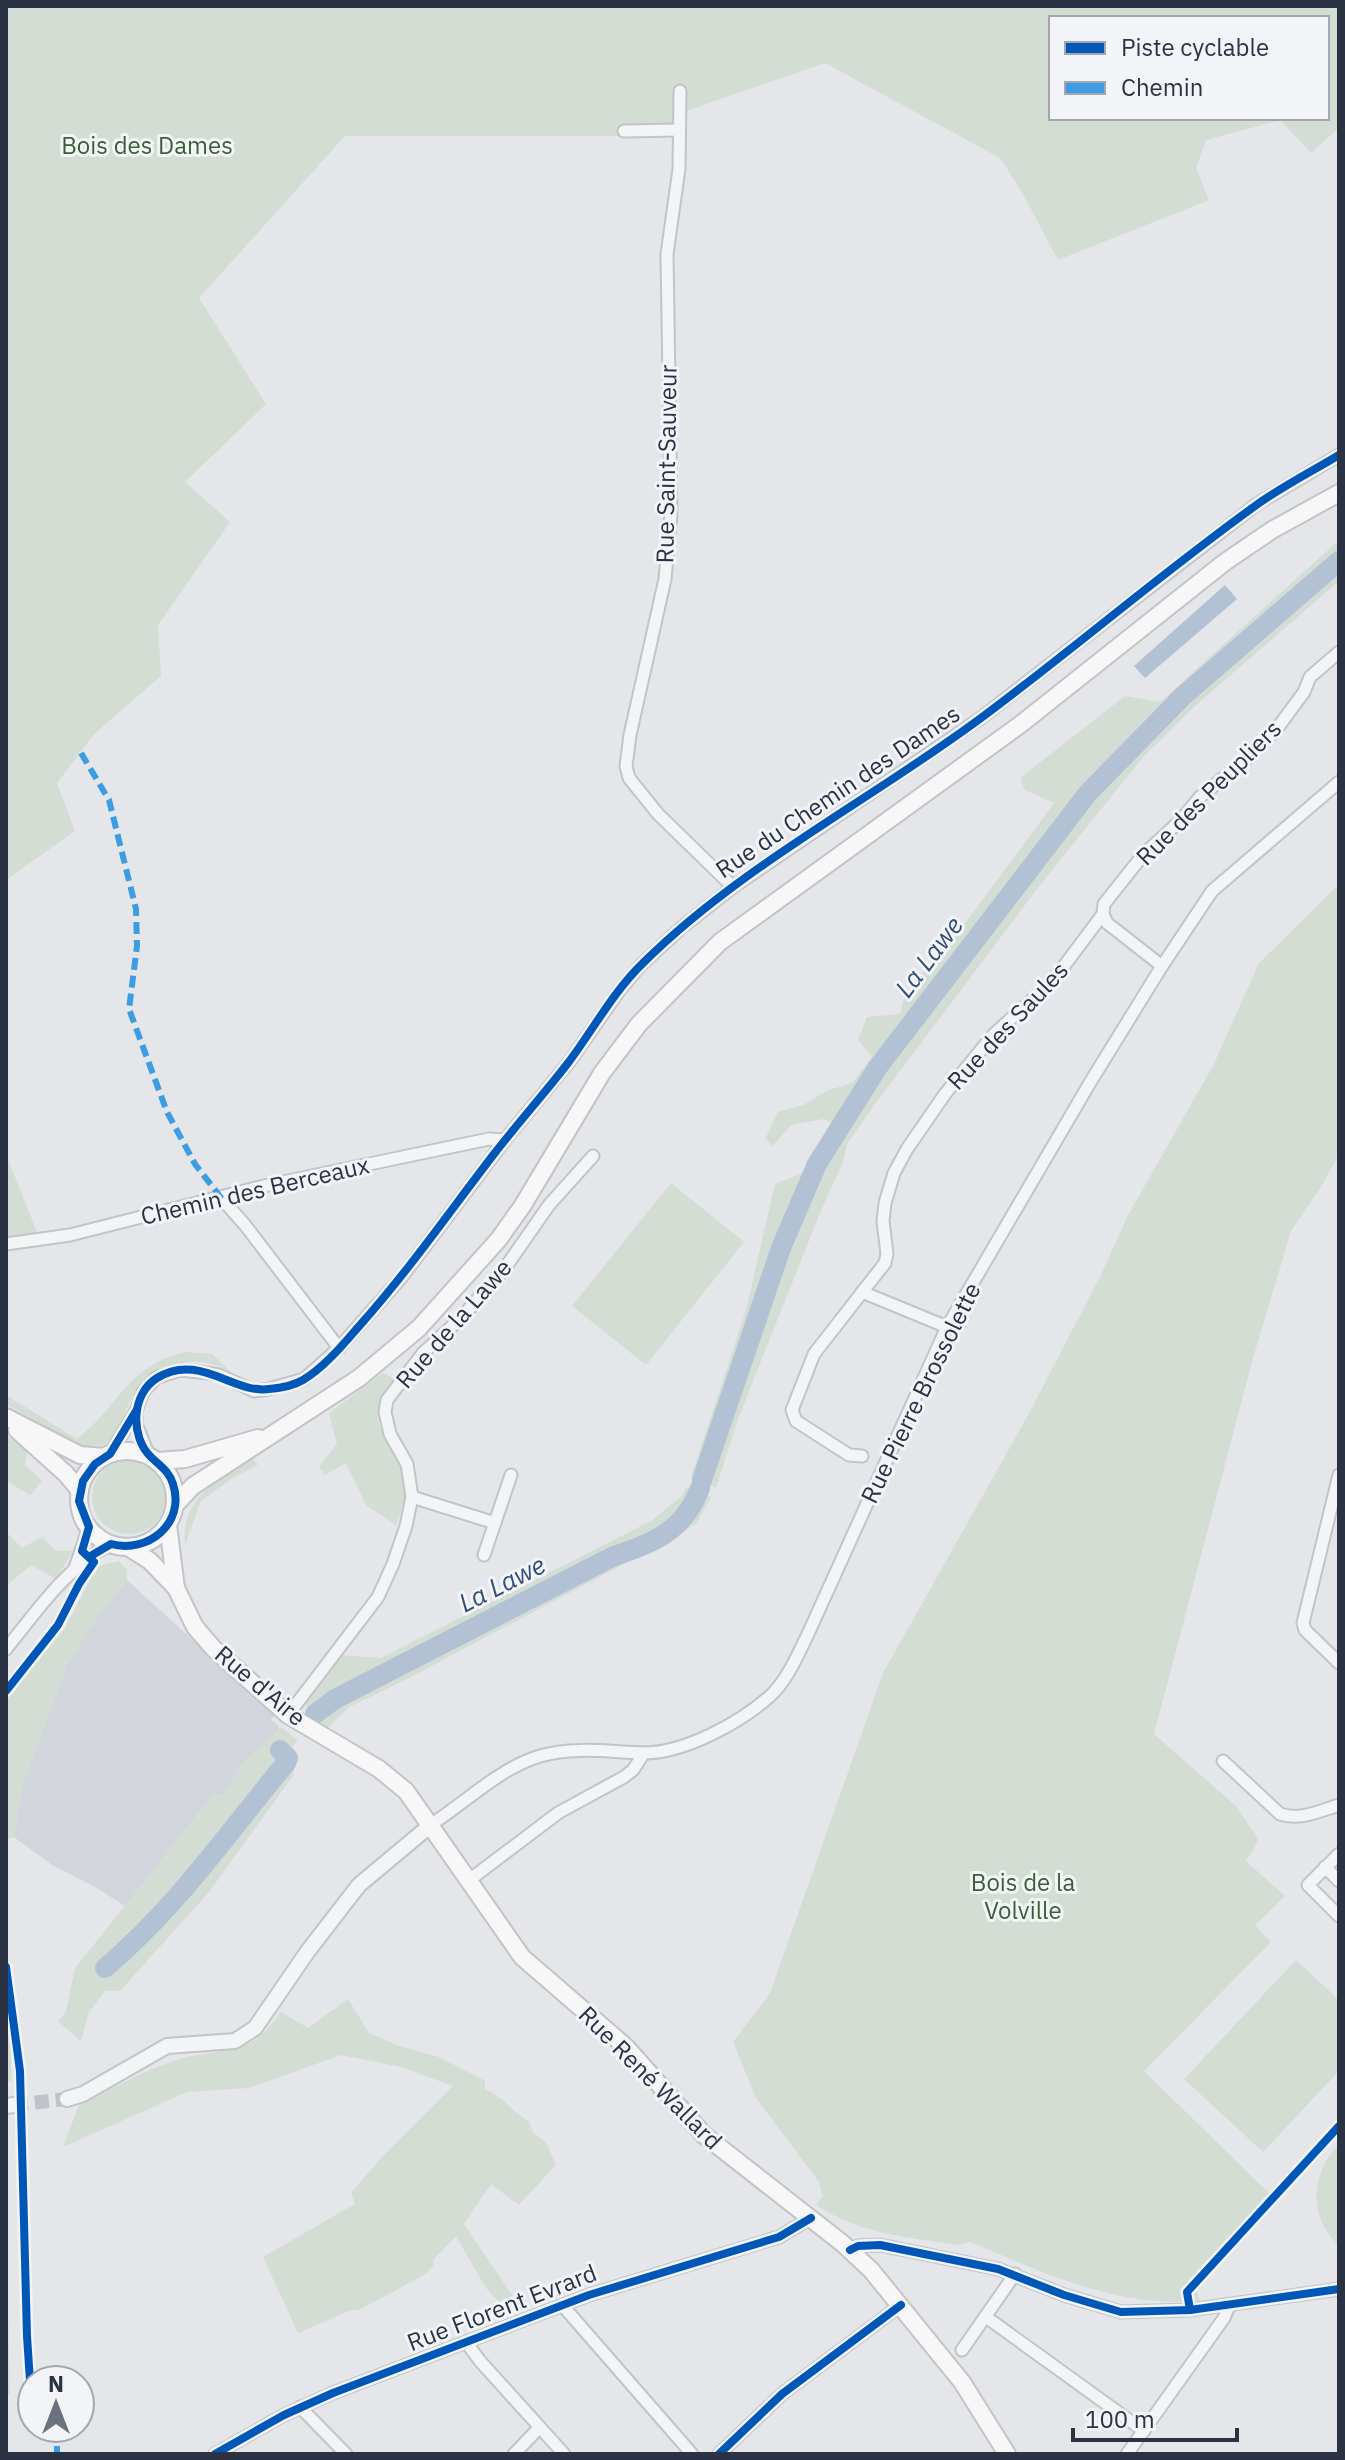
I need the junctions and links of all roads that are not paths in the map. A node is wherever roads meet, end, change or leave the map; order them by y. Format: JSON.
{"nodes":[{"id":1,"x":680,"y":91,"type":"dead end"},
{"id":2,"x":679,"y":130,"type":"junction"},
{"id":3,"x":624,"y":131,"type":"dead end"},
{"id":4,"x":1339,"y":455,"type":"edge"},
{"id":5,"x":1339,"y":493,"type":"edge"},
{"id":6,"x":1339,"y":652,"type":"edge"},
{"id":7,"x":1339,"y":782,"type":"edge"},
{"id":8,"x":733,"y":887,"type":"junction"},
{"id":9,"x":1103,"y":914,"type":"junction"},
{"id":10,"x":1162,"y":966,"type":"junction"},
{"id":11,"x":505,"y":1140,"type":"junction"},
{"id":12,"x":593,"y":1156,"type":"dead end"},
{"id":13,"x":222,"y":1199,"type":"junction"},
{"id":14,"x":6,"y":1244,"type":"edge"},
{"id":15,"x":862,"y":1292,"type":"junction"},
{"id":16,"x":947,"y":1327,"type":"junction"},
{"id":17,"x":339,"y":1348,"type":"junction"},
{"id":18,"x":136,"y":1411,"type":"junction"},
{"id":19,"x":8,"y":1418,"type":"edge"},
{"id":20,"x":275,"y":1433,"type":"junction"},
{"id":21,"x":107,"y":1456,"type":"junction"},
{"id":22,"x":862,"y":1456,"type":"dead end"},
{"id":23,"x":153,"y":1459,"type":"junction"},
{"id":24,"x":511,"y":1475,"type":"dead end"},
{"id":25,"x":1339,"y":1475,"type":"edge"},
{"id":26,"x":80,"y":1491,"type":"junction"},
{"id":27,"x":412,"y":1497,"type":"junction"},
{"id":28,"x":175,"y":1505,"type":"junction"},
{"id":29,"x":495,"y":1523,"type":"junction"},
{"id":30,"x":168,"y":1525,"type":"junction"},
{"id":31,"x":89,"y":1527,"type":"junction"},
{"id":32,"x":111,"y":1544,"type":"junction"},
{"id":33,"x":128,"y":1547,"type":"junction"},
{"id":34,"x":484,"y":1555,"type":"dead end"},
{"id":35,"x":75,"y":1568,"type":"junction"},
{"id":36,"x":176,"y":1588,"type":"junction"},
{"id":37,"x":6,"y":1649,"type":"edge"},
{"id":38,"x":1339,"y":1663,"type":"edge"},
{"id":39,"x":288,"y":1715,"type":"junction"},
{"id":40,"x":644,"y":1753,"type":"junction"},
{"id":41,"x":1223,"y":1761,"type":"dead end"},
{"id":42,"x":406,"y":1791,"type":"joint"},
{"id":43,"x":1339,"y":1805,"type":"edge"},
{"id":44,"x":432,"y":1824,"type":"junction"},
{"id":45,"x":1339,"y":1854,"type":"edge"},
{"id":46,"x":1325,"y":1867,"type":"junction"},
{"id":47,"x":468,"y":1881,"type":"junction"},
{"id":48,"x":1339,"y":1881,"type":"edge"},
{"id":49,"x":1339,"y":1916,"type":"edge"},
{"id":50,"x":67,"y":2099,"type":"tunnel mouth"},
{"id":51,"x":811,"y":2218,"type":"junction"},
{"id":52,"x":850,"y":2250,"type":"junction"},
{"id":53,"x":1015,"y":2274,"type":"junction"},
{"id":54,"x":1339,"y":2289,"type":"edge"},
{"id":55,"x":901,"y":2305,"type":"junction"},
{"id":56,"x":563,"y":2306,"type":"junction"},
{"id":57,"x":1229,"y":2306,"type":"junction"},
{"id":58,"x":986,"y":2317,"type":"junction"},
{"id":59,"x":466,"y":2342,"type":"junction"},
{"id":60,"x":962,"y":2350,"type":"dead end"},
{"id":61,"x":300,"y":2407,"type":"junction"},
{"id":62,"x":539,"y":2428,"type":"junction"},
{"id":63,"x":1144,"y":2431,"type":"junction"},
{"id":64,"x":215,"y":2454,"type":"edge"},
{"id":65,"x":346,"y":2454,"type":"edge"},
{"id":66,"x":514,"y":2454,"type":"edge"},
{"id":67,"x":564,"y":2454,"type":"edge"},
{"id":68,"x":692,"y":2454,"type":"edge"},
{"id":69,"x":719,"y":2454,"type":"edge"},
{"id":70,"x":1007,"y":2454,"type":"edge"},
{"id":71,"x":1127,"y":2454,"type":"edge"}],
"edges":[{"from":1,"to":2,"type":"street","name":"Rue Saint-Sauveur"},
{"from":2,"to":3,"type":"street"},
{"from":2,"to":8,"type":"street","name":"Rue Saint-Sauveur"},
{"from":4,"to":8,"type":"street","name":"Rue du Chemin des Dames"},
{"from":5,"to":20,"type":"main road"},
{"from":6,"to":9,"type":"street","name":"Rue des Peupliers"},
{"from":7,"to":10,"type":"street","name":"Rue Pierre Brossolette"},
{"from":8,"to":11,"type":"street","name":"Rue du Chemin des Dames"},
{"from":9,"to":10,"type":"street"},
{"from":9,"to":15,"type":"street","name":"Rue des Saules"},
{"from":10,"to":16,"type":"street","name":"Rue Pierre Brossolette"},
{"from":11,"to":13,"type":"street","name":"Chemin des Berceaux"},
{"from":11,"to":17,"type":"street","name":"Rue du Chemin des Dames"},
{"from":12,"to":27,"type":"street","name":"Rue de la Lawe"},
{"from":13,"to":14,"type":"street","name":"Chemin des Berceaux"},
{"from":13,"to":17,"type":"street"},
{"from":15,"to":16,"type":"street"},
{"from":15,"to":22,"type":"street"},
{"from":16,"to":40,"type":"street","name":"Rue Pierre Brossolette"},
{"from":17,"to":18,"type":"street","name":"Rue du Chemin des Dames"},
{"from":18,"to":21,"type":"street","name":"Rue du Chemin des Dames"},
{"from":18,"to":23,"type":"street"},
{"from":19,"to":21,"type":"main road"},
{"from":19,"to":26,"type":"main road"},
{"from":20,"to":23,"type":"main road"},
{"from":20,"to":28,"type":"main road"},
{"from":21,"to":23,"type":"main road"},
{"from":21,"to":26,"type":"main road"},
{"from":23,"to":28,"type":"main road"},
{"from":24,"to":29,"type":"street"},
{"from":25,"to":38,"type":"street"},
{"from":26,"to":31,"type":"main road"},
{"from":27,"to":29,"type":"street"},
{"from":27,"to":39,"type":"street","name":"Rue de la Lawe"},
{"from":28,"to":30,"type":"main road"},
{"from":29,"to":34,"type":"street"},
{"from":30,"to":33,"type":"main road"},
{"from":30,"to":36,"type":"main road","name":"Rue d'Aire"},
{"from":31,"to":32,"type":"main road"},
{"from":31,"to":35,"type":"street"},
{"from":32,"to":33,"type":"main road"},
{"from":32,"to":35,"type":"street"},
{"from":33,"to":36,"type":"main road","name":"Rue d'Aire"},
{"from":35,"to":37,"type":"street"},
{"from":36,"to":39,"type":"main road","name":"Rue d'Aire"},
{"from":39,"to":42,"type":"main road","name":"Rue d'Aire"},
{"from":40,"to":44,"type":"street","name":"Rue Pierre Brossolette"},
{"from":40,"to":47,"type":"street"},
{"from":41,"to":43,"type":"street"},
{"from":42,"to":44,"type":"main road","name":"Rue René Wallard"},
{"from":44,"to":47,"type":"main road","name":"Rue René Wallard"},
{"from":44,"to":50,"type":"street"},
{"from":45,"to":46,"type":"street"},
{"from":46,"to":48,"type":"street"},
{"from":46,"to":49,"type":"street"},
{"from":47,"to":51,"type":"main road","name":"Rue René Wallard"},
{"from":51,"to":52,"type":"main road","name":"Rue René Wallard"},
{"from":51,"to":56,"type":"street","name":"Rue Florent Evrard"},
{"from":52,"to":53,"type":"street"},
{"from":52,"to":55,"type":"main road","name":"Rue René Wallard"},
{"from":53,"to":57,"type":"street"},
{"from":53,"to":58,"type":"street"},
{"from":54,"to":57,"type":"street"},
{"from":55,"to":69,"type":"street"},
{"from":55,"to":70,"type":"main road","name":"Rue René Wallard"},
{"from":56,"to":59,"type":"street","name":"Rue Florent Evrard"},
{"from":56,"to":68,"type":"street"},
{"from":57,"to":63,"type":"street"},
{"from":58,"to":60,"type":"street"},
{"from":58,"to":63,"type":"street"},
{"from":59,"to":61,"type":"street","name":"Rue Florent Evrard"},
{"from":59,"to":62,"type":"street"},
{"from":61,"to":64,"type":"street","name":"Rue Florent Evrard"},
{"from":61,"to":65,"type":"street"},
{"from":62,"to":66,"type":"street"},
{"from":62,"to":67,"type":"street"},
{"from":63,"to":71,"type":"street"}]}
